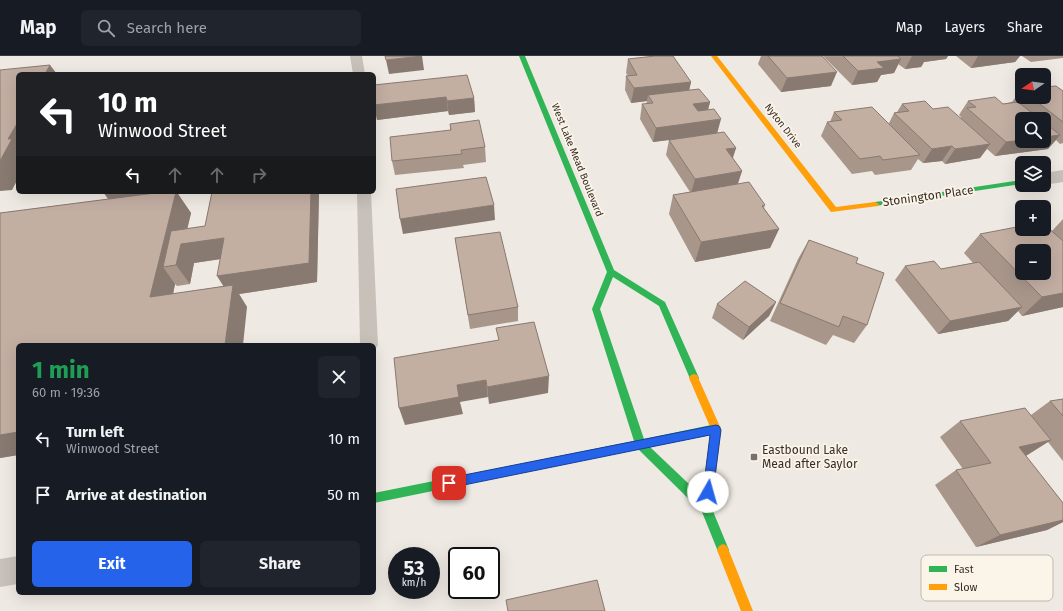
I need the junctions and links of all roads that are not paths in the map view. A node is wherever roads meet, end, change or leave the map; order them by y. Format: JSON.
{"nodes":[{"id":1,"x":356,"y":56,"type":"edge"},
{"id":2,"x":522,"y":56,"type":"edge"},
{"id":3,"x":714,"y":56,"type":"edge"},
{"id":4,"x":359,"y":72,"type":"edge"},
{"id":5,"x":1063,"y":176,"type":"edge"},
{"id":6,"x":1051,"y":178,"type":"edge"},
{"id":7,"x":1015,"y":183,"type":"edge"},
{"id":8,"x":364,"y":194,"type":"edge"},
{"id":9,"x":834,"y":210,"type":"joint"},
{"id":10,"x":611,"y":272,"type":"junction"},
{"id":11,"x":369,"y":343,"type":"edge"},
{"id":12,"x":716,"y":430,"type":"junction"},
{"id":13,"x":642,"y":445,"type":"junction"},
{"id":14,"x":376,"y":498,"type":"edge"},
{"id":15,"x":706,"y":508,"type":"junction"},
{"id":16,"x":16,"y":570,"type":"edge"},
{"id":17,"x":0,"y":573,"type":"edge"},
{"id":18,"x":747,"y":611,"type":"edge"}],
"edges":[{"from":1,"to":4,"type":"lane"},
{"from":2,"to":10,"type":"main road","name":"West Lake Mead Boulevard"},
{"from":3,"to":9,"type":"main road","name":"Nyton Drive"},
{"from":5,"to":6,"type":"street"},
{"from":7,"to":9,"type":"main road","name":"Stonington Place"},
{"from":8,"to":11,"type":"lane"},
{"from":10,"to":12,"type":"main road"},
{"from":10,"to":13,"type":"main road"},
{"from":12,"to":13,"type":"main road"},
{"from":12,"to":15,"type":"main road"},
{"from":13,"to":14,"type":"main road"},
{"from":13,"to":15,"type":"main road"},
{"from":15,"to":18,"type":"main road"},
{"from":16,"to":17,"type":"street"}]}
